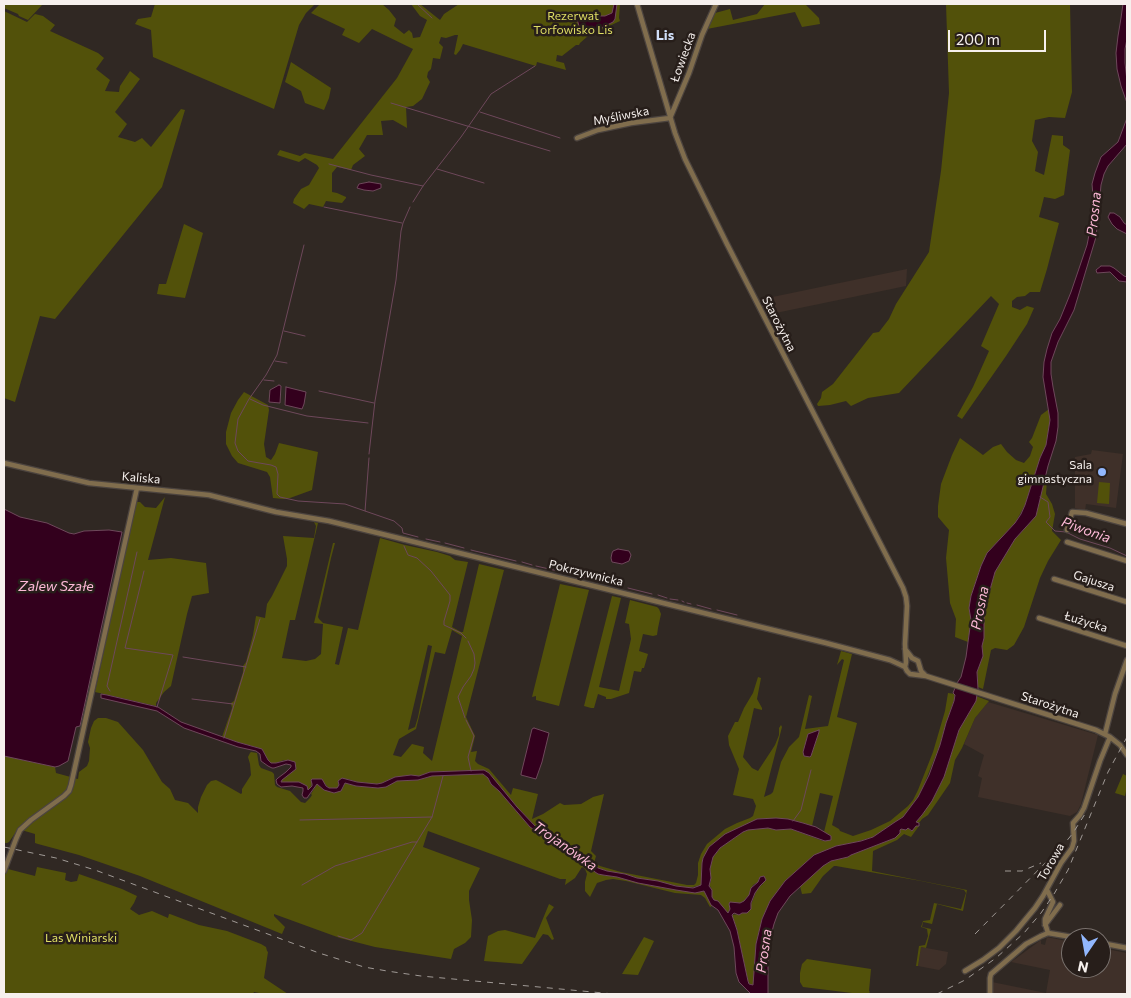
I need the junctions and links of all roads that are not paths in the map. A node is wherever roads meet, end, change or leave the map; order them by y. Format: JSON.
{"nodes":[{"id":1,"x":637,"y":4,"type":"edge"},
{"id":2,"x":716,"y":4,"type":"edge"},
{"id":3,"x":670,"y":118,"type":"junction"},
{"id":4,"x":577,"y":138,"type":"dead end"},
{"id":5,"x":4,"y":463,"type":"edge"},
{"id":6,"x":137,"y":488,"type":"junction"},
{"id":7,"x":276,"y":512,"type":"joint"},
{"id":8,"x":1127,"y":524,"type":"edge"},
{"id":9,"x":1067,"y":530,"type":"dead end"},
{"id":10,"x":1067,"y":542,"type":"dead end"},
{"id":11,"x":1127,"y":561,"type":"edge"},
{"id":12,"x":1054,"y":579,"type":"dead end"},
{"id":13,"x":1127,"y":602,"type":"edge"},
{"id":14,"x":1039,"y":618,"type":"dead end"},
{"id":15,"x":1127,"y":646,"type":"edge"},
{"id":16,"x":905,"y":649,"type":"junction"},
{"id":17,"x":912,"y":658,"type":"junction"},
{"id":18,"x":892,"y":660,"type":"junction"},
{"id":19,"x":1127,"y":660,"type":"edge"},
{"id":20,"x":905,"y":664,"type":"junction"},
{"id":21,"x":920,"y":668,"type":"junction"},
{"id":22,"x":915,"y":674,"type":"junction"},
{"id":23,"x":926,"y":676,"type":"junction"},
{"id":24,"x":1105,"y":734,"type":"junction"},
{"id":25,"x":1110,"y":737,"type":"junction"},
{"id":26,"x":1127,"y":754,"type":"edge"},
{"id":27,"x":4,"y":870,"type":"edge"},
{"id":28,"x":1047,"y":890,"type":"junction"},
{"id":29,"x":1060,"y":905,"type":"dead end"},
{"id":30,"x":1045,"y":924,"type":"junction"},
{"id":31,"x":1048,"y":933,"type":"junction"},
{"id":32,"x":1061,"y":935,"type":"edge"},
{"id":33,"x":1111,"y":944,"type":"edge"},
{"id":34,"x":1127,"y":948,"type":"edge"},
{"id":35,"x":965,"y":970,"type":"dead end"},
{"id":36,"x":990,"y":994,"type":"edge"}],
"edges":[{"from":1,"to":3,"type":"street","name":"Starożytna"},
{"from":2,"to":3,"type":"street","name":"Łowiecka"},
{"from":3,"to":4,"type":"street","name":"Myśliwska"},
{"from":3,"to":16,"type":"street","name":"Starożytna"},
{"from":5,"to":6,"type":"street","name":"Kaliska"},
{"from":6,"to":7,"type":"street","name":"Kaliska"},
{"from":6,"to":27,"type":"street"},
{"from":7,"to":18,"type":"street","name":"Pokrzywnicka"},
{"from":8,"to":9,"type":"street"},
{"from":10,"to":11,"type":"street"},
{"from":12,"to":13,"type":"street","name":"Gajusza"},
{"from":14,"to":15,"type":"street","name":"Łużycka"},
{"from":16,"to":17,"type":"street"},
{"from":16,"to":18,"type":"street"},
{"from":16,"to":20,"type":"street","name":"Starożytna"},
{"from":17,"to":20,"type":"street"},
{"from":17,"to":21,"type":"street"},
{"from":18,"to":20,"type":"street","name":"Pokrzywnicka"},
{"from":19,"to":24,"type":"street"},
{"from":20,"to":22,"type":"street"},
{"from":21,"to":22,"type":"street"},
{"from":21,"to":23,"type":"street"},
{"from":22,"to":23,"type":"street"},
{"from":23,"to":24,"type":"street","name":"Starożytna"},
{"from":24,"to":25,"type":"street","name":"Starożytna"},
{"from":25,"to":26,"type":"street","name":"Starożytna"},
{"from":25,"to":28,"type":"street","name":"Torowa"},
{"from":28,"to":30,"type":"street"},
{"from":28,"to":35,"type":"street","name":"Torowa"},
{"from":29,"to":30,"type":"street"},
{"from":30,"to":31,"type":"street"},
{"from":31,"to":32,"type":"street"},
{"from":31,"to":36,"type":"street"},
{"from":33,"to":34,"type":"street"}]}
